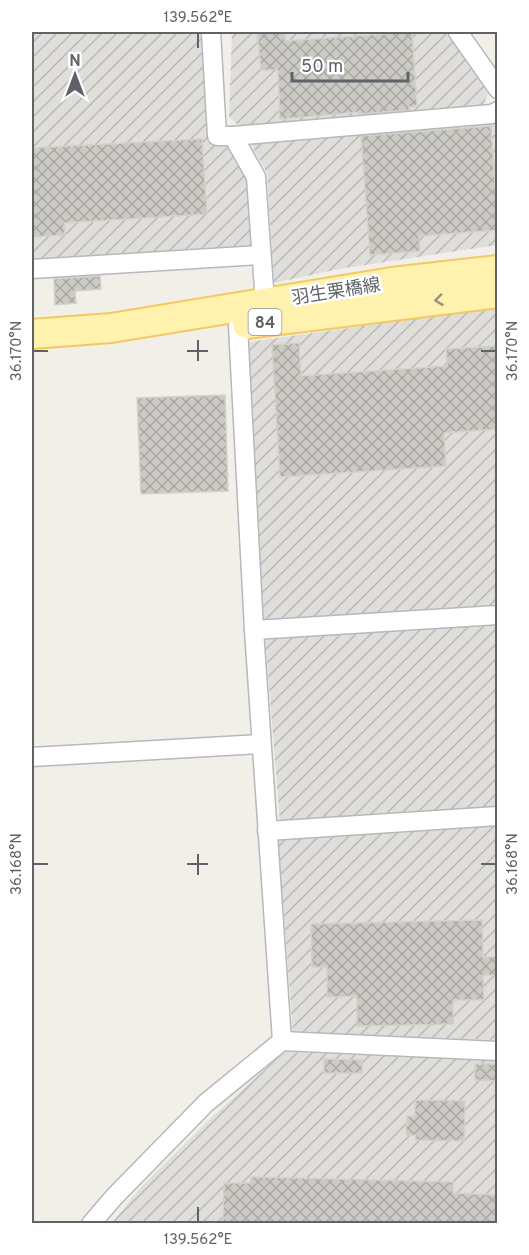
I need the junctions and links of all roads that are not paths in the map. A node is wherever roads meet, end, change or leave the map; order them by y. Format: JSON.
{"nodes":[{"id":1,"x":211,"y":32,"type":"edge"},
{"id":2,"x":458,"y":32,"type":"edge"},
{"id":3,"x":498,"y":89,"type":"edge"},
{"id":4,"x":498,"y":111,"type":"edge"},
{"id":5,"x":233,"y":136,"type":"junction"},
{"id":6,"x":261,"y":255,"type":"junction"},
{"id":7,"x":32,"y":269,"type":"edge"},
{"id":8,"x":498,"y":270,"type":"edge"},
{"id":9,"x":498,"y":293,"type":"edge"},
{"id":10,"x":265,"y":303,"type":"junction"},
{"id":11,"x":238,"y":326,"type":"junction"},
{"id":12,"x":32,"y":334,"type":"edge"},
{"id":13,"x":32,"y":350,"type":"edge"},
{"id":14,"x":498,"y":615,"type":"edge"},
{"id":15,"x":254,"y":630,"type":"junction"},
{"id":16,"x":261,"y":744,"type":"junction"},
{"id":17,"x":32,"y":757,"type":"edge"},
{"id":18,"x":498,"y":816,"type":"edge"},
{"id":19,"x":267,"y":831,"type":"junction"},
{"id":20,"x":282,"y":1041,"type":"junction"},
{"id":21,"x":498,"y":1051,"type":"edge"},
{"id":22,"x":91,"y":1224,"type":"edge"}],
"edges":[{"from":1,"to":5,"type":"street"},
{"from":2,"to":3,"type":"street"},
{"from":4,"to":5,"type":"street"},
{"from":5,"to":6,"type":"street"},
{"from":6,"to":7,"type":"street"},
{"from":6,"to":10,"type":"street"},
{"from":8,"to":10,"type":"main road","name":"羽生栗橋線","number":"84"},
{"from":9,"to":11,"type":"main road","name":"羽生栗橋線","number":"84","one_way":true},
{"from":10,"to":12,"type":"main road","name":"羽生栗橋線","number":"84"},
{"from":11,"to":13,"type":"main road","name":"羽生栗橋線","number":"84"},
{"from":11,"to":15,"type":"street"},
{"from":14,"to":15,"type":"street"},
{"from":15,"to":16,"type":"street"},
{"from":16,"to":17,"type":"street"},
{"from":16,"to":19,"type":"street"},
{"from":18,"to":19,"type":"street"},
{"from":19,"to":20,"type":"street"},
{"from":20,"to":21,"type":"street"},
{"from":20,"to":22,"type":"street"}]}
